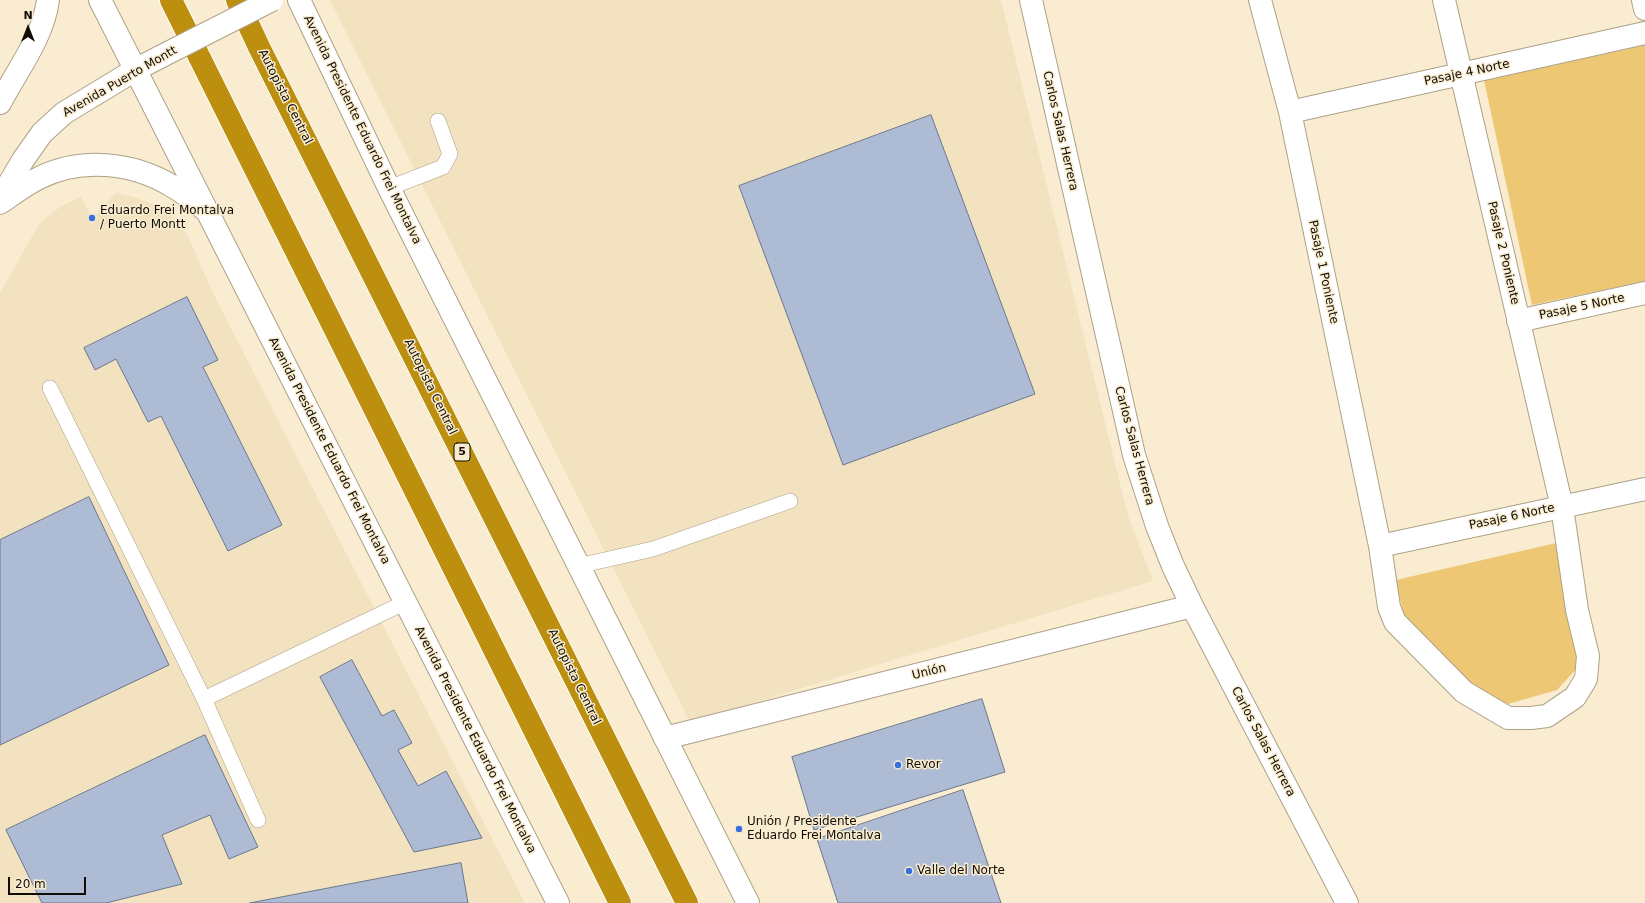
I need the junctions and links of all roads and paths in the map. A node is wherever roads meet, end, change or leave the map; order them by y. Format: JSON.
{"nodes":[{"id":1,"x":48,"y":0,"type":"edge"},
{"id":2,"x":100,"y":0,"type":"edge"},
{"id":3,"x":172,"y":0,"type":"edge"},
{"id":4,"x":237,"y":0,"type":"edge"},
{"id":5,"x":272,"y":0,"type":"edge"},
{"id":6,"x":299,"y":0,"type":"edge"},
{"id":7,"x":1031,"y":0,"type":"edge"},
{"id":8,"x":1260,"y":0,"type":"edge"},
{"id":9,"x":1444,"y":0,"type":"edge"},
{"id":10,"x":1643,"y":0,"type":"edge"},
{"id":11,"x":1645,"y":9,"type":"edge"},
{"id":12,"x":1645,"y":33,"type":"edge"},
{"id":13,"x":136,"y":70,"type":"junction"},
{"id":14,"x":1461,"y":74,"type":"junction"},
{"id":15,"x":0,"y":104,"type":"edge"},
{"id":16,"x":1290,"y":112,"type":"junction"},
{"id":17,"x":438,"y":121,"type":"dead end"},
{"id":18,"x":389,"y":188,"type":"junction"},
{"id":19,"x":0,"y":199,"type":"edge"},
{"id":20,"x":0,"y":203,"type":"edge"},
{"id":21,"x":208,"y":212,"type":"junction"},
{"id":22,"x":1645,"y":293,"type":"edge"},
{"id":23,"x":1518,"y":320,"type":"junction"},
{"id":24,"x":50,"y":388,"type":"dead end"},
{"id":25,"x":1645,"y":489,"type":"edge"},
{"id":26,"x":790,"y":501,"type":"dead end"},
{"id":27,"x":1562,"y":506,"type":"junction"},
{"id":28,"x":1380,"y":546,"type":"junction"},
{"id":29,"x":578,"y":566,"type":"junction"},
{"id":30,"x":406,"y":602,"type":"junction"},
{"id":31,"x":1192,"y":606,"type":"junction"},
{"id":32,"x":204,"y":699,"type":"junction"},
{"id":33,"x":665,"y":738,"type":"junction"},
{"id":34,"x":258,"y":820,"type":"dead end"},
{"id":35,"x":558,"y":903,"type":"edge"},
{"id":36,"x":620,"y":903,"type":"edge"},
{"id":37,"x":687,"y":903,"type":"edge"},
{"id":38,"x":748,"y":903,"type":"edge"},
{"id":39,"x":1347,"y":903,"type":"edge"}],
"edges":[{"from":1,"to":15,"type":"street"},
{"from":2,"to":13,"type":"street","name":"Avenida Presidente Eduardo Frei Montalva"},
{"from":3,"to":36,"type":"highway"},
{"from":4,"to":37,"type":"highway","name":"Autopista Central","number":"5"},
{"from":5,"to":13,"type":"street","name":"Avenida Puerto Montt","bridge":true},
{"from":6,"to":18,"type":"street","name":"Avenida Presidente Eduardo Frei Montalva"},
{"from":7,"to":31,"type":"street","name":"Carlos Salas Herrera"},
{"from":8,"to":16,"type":"street","name":"Pasaje 1 Poniente"},
{"from":9,"to":14,"type":"street","name":"Pasaje 2 Poniente"},
{"from":10,"to":11,"type":"street"},
{"from":12,"to":14,"type":"street","name":"Pasaje 4 Norte"},
{"from":13,"to":19,"type":"street","name":"Avenida Puerto Montt"},
{"from":13,"to":21,"type":"street","name":"Avenida Presidente Eduardo Frei Montalva"},
{"from":14,"to":16,"type":"street","name":"Pasaje 4 Norte"},
{"from":14,"to":23,"type":"street","name":"Pasaje 2 Poniente"},
{"from":16,"to":28,"type":"street","name":"Pasaje 1 Poniente"},
{"from":17,"to":18,"type":"lane"},
{"from":18,"to":29,"type":"street","name":"Avenida Presidente Eduardo Frei Montalva"},
{"from":20,"to":21,"type":"street"},
{"from":21,"to":30,"type":"street","name":"Avenida Presidente Eduardo Frei Montalva"},
{"from":22,"to":23,"type":"street","name":"Pasaje 5 Norte"},
{"from":23,"to":27,"type":"street","name":"Pasaje 2 Poniente"},
{"from":24,"to":32,"type":"lane"},
{"from":25,"to":27,"type":"street","name":"Pasaje 6 Norte"},
{"from":26,"to":29,"type":"lane"},
{"from":27,"to":28,"type":"street","name":"Pasaje 6 Norte"},
{"from":27,"to":28,"type":"street","name":"Pasaje 1 Poniente"},
{"from":29,"to":33,"type":"street","name":"Avenida Presidente Eduardo Frei Montalva"},
{"from":30,"to":32,"type":"lane"},
{"from":30,"to":35,"type":"street","name":"Avenida Presidente Eduardo Frei Montalva"},
{"from":31,"to":33,"type":"street","name":"Unión"},
{"from":31,"to":39,"type":"street","name":"Carlos Salas Herrera"},
{"from":32,"to":34,"type":"lane"},
{"from":33,"to":38,"type":"street","name":"Avenida Presidente Eduardo Frei Montalva"}]}
